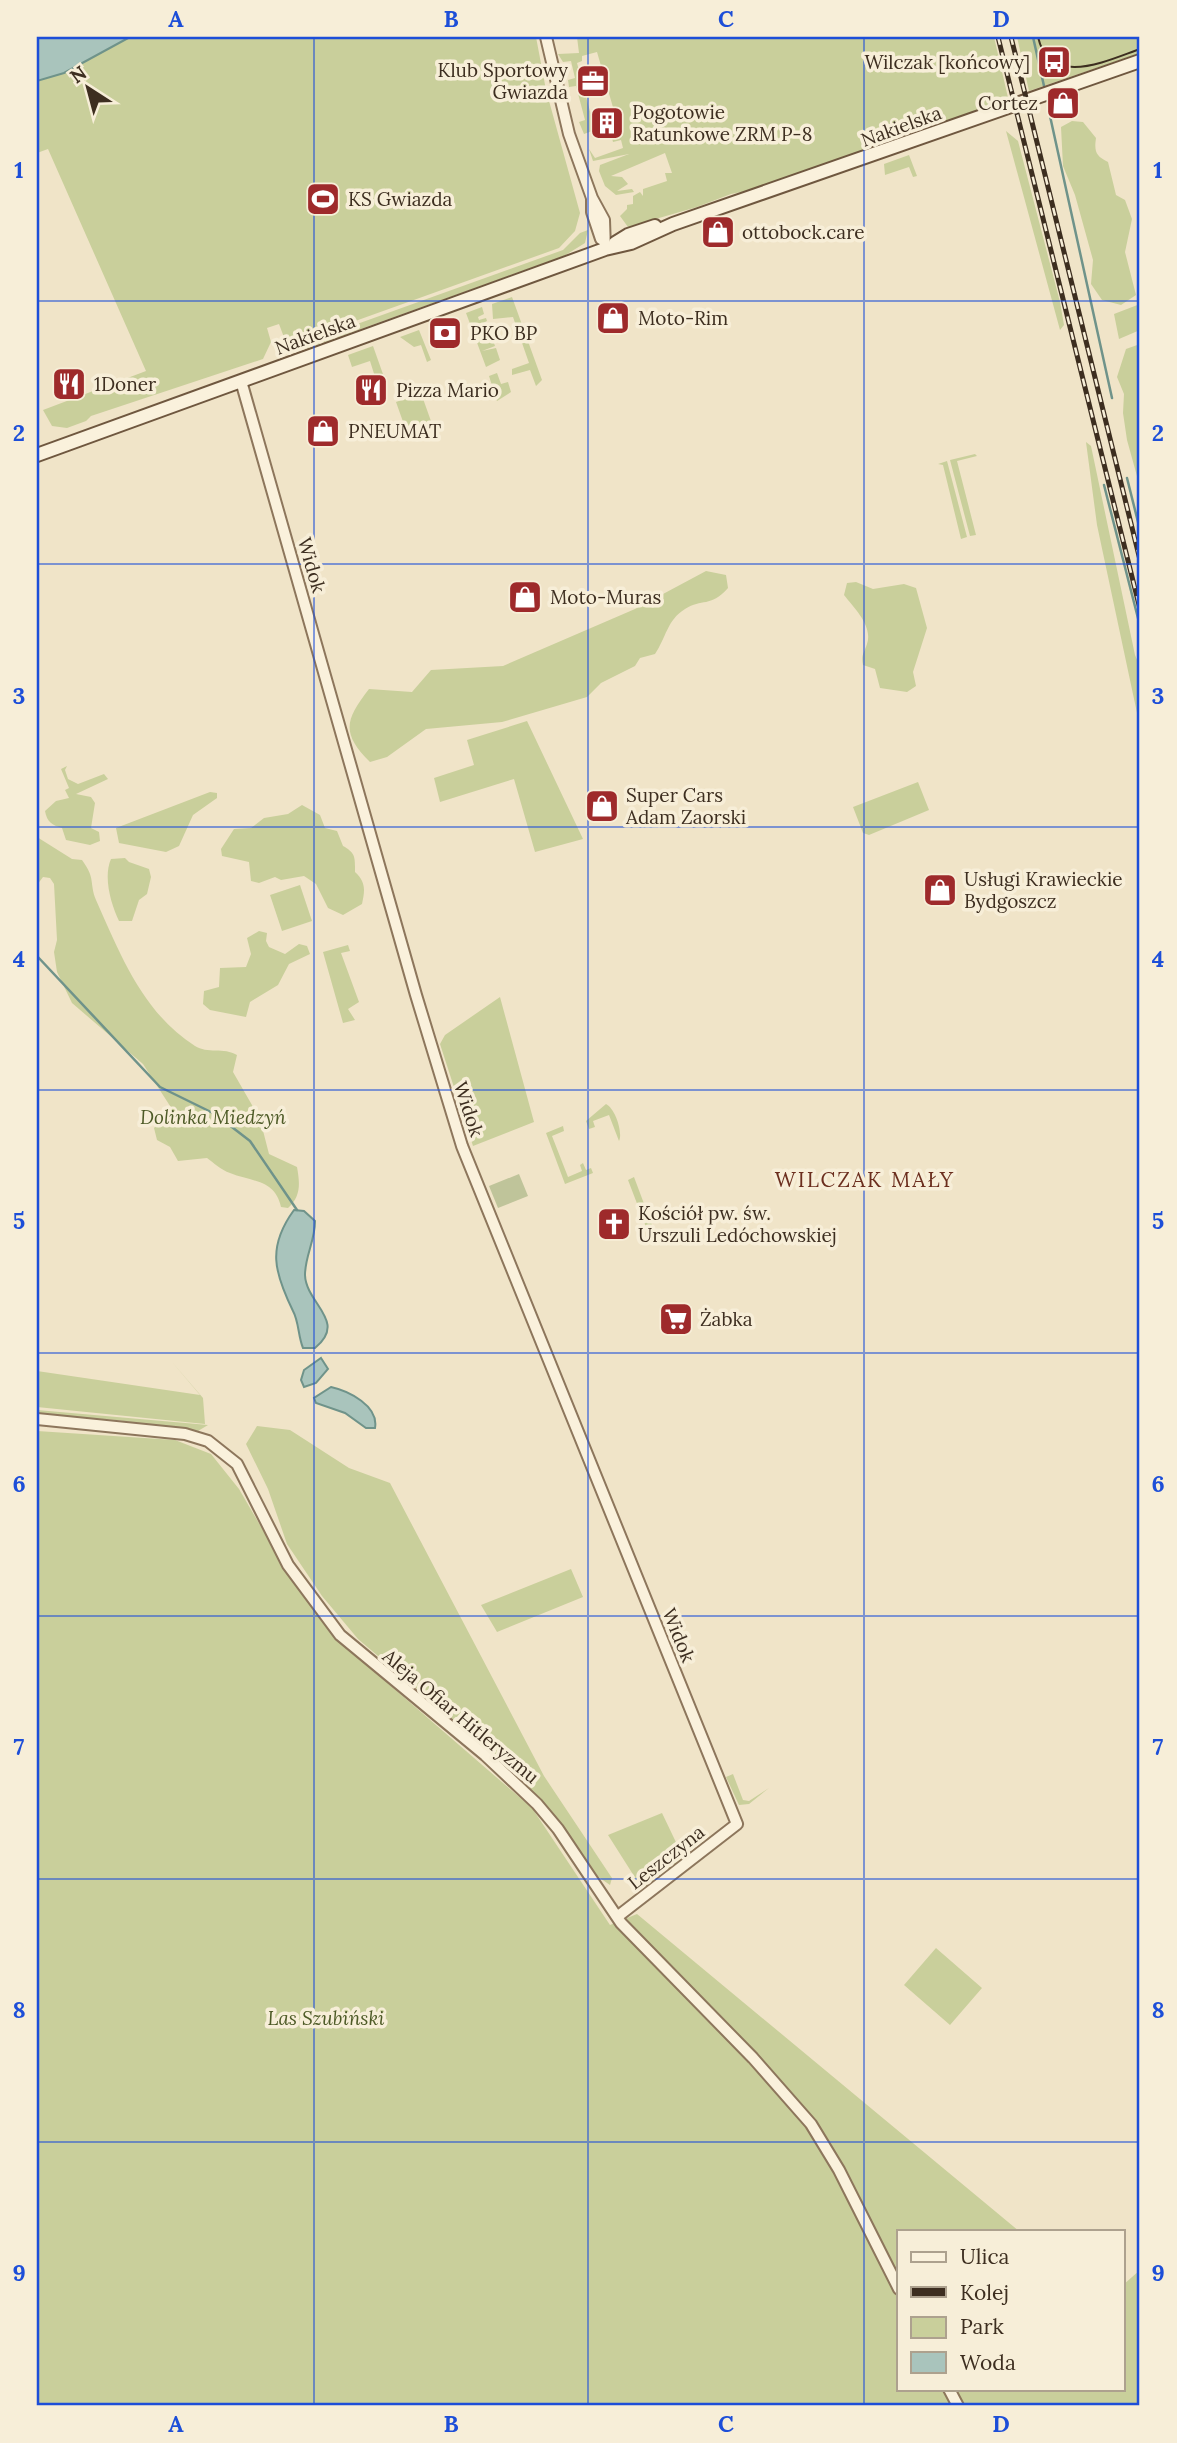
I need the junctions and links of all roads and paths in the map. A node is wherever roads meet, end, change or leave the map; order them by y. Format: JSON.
{"nodes":[{"id":1,"x":546,"y":37,"type":"edge"},
{"id":2,"x":1140,"y":61,"type":"edge"},
{"id":3,"x":605,"y":249,"type":"junction"},
{"id":4,"x":241,"y":381,"type":"junction"},
{"id":5,"x":37,"y":455,"type":"edge"},
{"id":6,"x":37,"y":1419,"type":"edge"},
{"id":7,"x":737,"y":1824,"type":"joint"},
{"id":8,"x":617,"y":1917,"type":"junction"},
{"id":9,"x":897,"y":2285,"type":"edge"},
{"id":10,"x":949,"y":2390,"type":"edge"},
{"id":11,"x":957,"y":2406,"type":"edge"}],
"edges":[{"from":1,"to":3,"type":"street"},
{"from":2,"to":3,"type":"main road","name":"Nakielska"},
{"from":3,"to":4,"type":"main road","name":"Nakielska"},
{"from":4,"to":5,"type":"main road","name":"Nakielska"},
{"from":4,"to":7,"type":"street","name":"Widok"},
{"from":6,"to":8,"type":"street","name":"Aleja Ofiar Hitleryzmu"},
{"from":7,"to":8,"type":"street","name":"Leszczyna"},
{"from":8,"to":9,"type":"street","name":"Aleja Ofiar Hitleryzmu"},
{"from":10,"to":11,"type":"street"}]}
